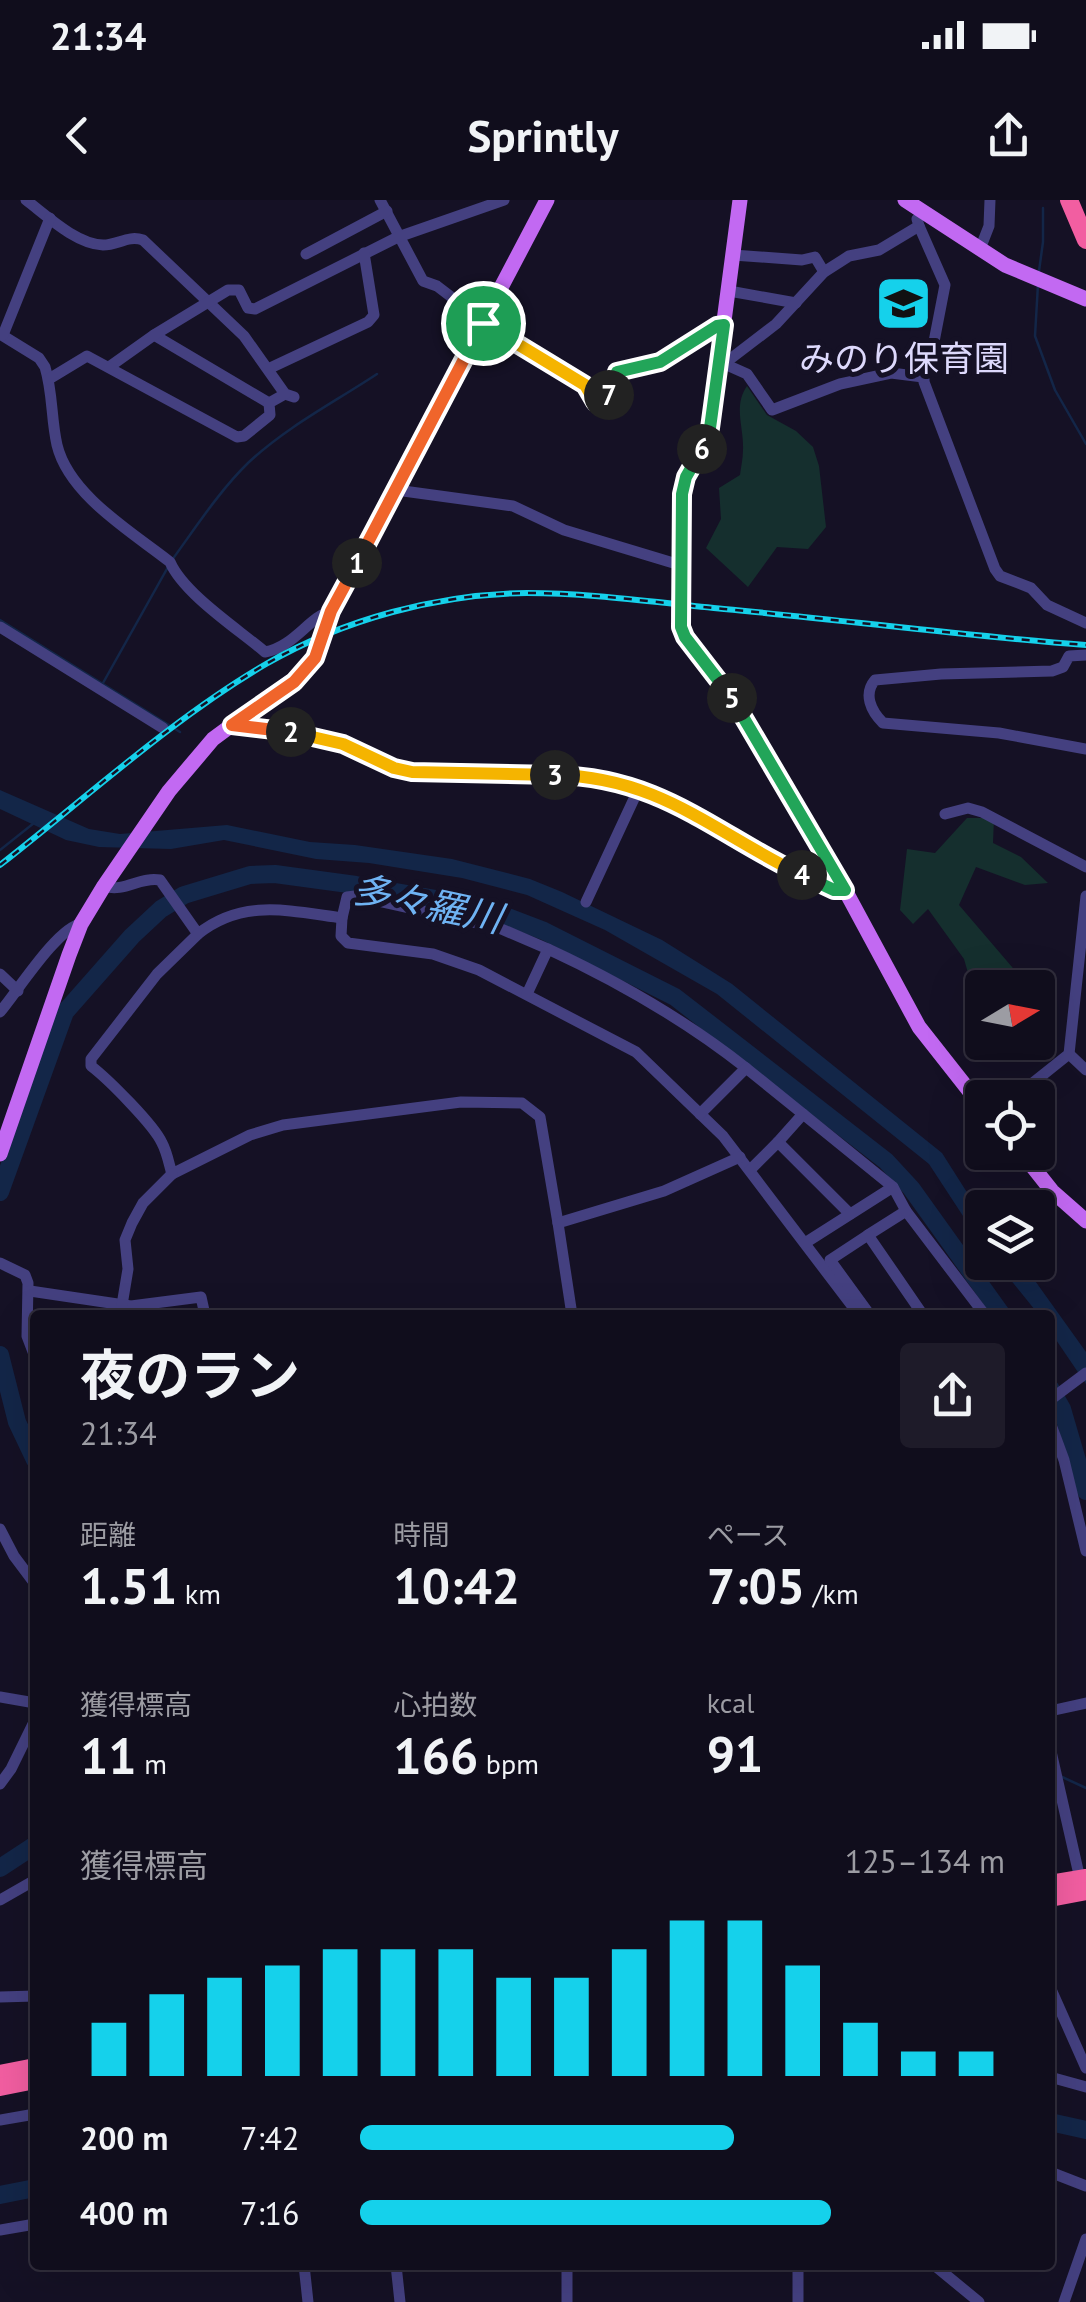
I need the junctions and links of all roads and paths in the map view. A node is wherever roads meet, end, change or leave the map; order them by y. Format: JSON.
{"nodes":[{"id":1,"x":26,"y":200,"type":"edge"},
{"id":2,"x":504,"y":200,"type":"edge"},
{"id":3,"x":547,"y":200,"type":"edge"},
{"id":4,"x":740,"y":200,"type":"edge"},
{"id":5,"x":990,"y":200,"type":"edge"},
{"id":6,"x":1069,"y":200,"type":"edge"},
{"id":7,"x":383,"y":205,"type":"edge"},
{"id":8,"x":914,"y":212,"type":"edge"},
{"id":9,"x":50,"y":218,"type":"junction"},
{"id":10,"x":398,"y":237,"type":"junction"},
{"id":11,"x":1086,"y":240,"type":"edge"},
{"id":12,"x":980,"y":249,"type":"junction"},
{"id":13,"x":364,"y":253,"type":"junction"},
{"id":14,"x":306,"y":254,"type":"dead end"},
{"id":15,"x":733,"y":255,"type":"junction"},
{"id":16,"x":824,"y":272,"type":"junction"},
{"id":17,"x":728,"y":292,"type":"junction"},
{"id":18,"x":1083,"y":297,"type":"edge"},
{"id":19,"x":208,"y":300,"type":"junction"},
{"id":20,"x":796,"y":302,"type":"junction"},
{"id":21,"x":483,"y":323,"type":"junction"},
{"id":22,"x":724,"y":325,"type":"junction"},
{"id":23,"x":2,"y":334,"type":"edge"},
{"id":24,"x":154,"y":335,"type":"junction"},
{"id":25,"x":723,"y":363,"type":"junction"},
{"id":26,"x":109,"y":367,"type":"junction"},
{"id":27,"x":268,"y":370,"type":"junction"},
{"id":28,"x":924,"y":376,"type":"junction"},
{"id":29,"x":49,"y":379,"type":"junction"},
{"id":30,"x":270,"y":403,"type":"junction"},
{"id":31,"x":396,"y":490,"type":"junction"},
{"id":32,"x":680,"y":564,"type":"junction"},
{"id":33,"x":331,"y":611,"type":"junction"},
{"id":34,"x":1086,"y":623,"type":"edge"},
{"id":35,"x":0,"y":628,"type":"edge"},
{"id":36,"x":1086,"y":655,"type":"edge"},
{"id":37,"x":232,"y":725,"type":"junction"},
{"id":38,"x":162,"y":728,"type":"dead end"},
{"id":39,"x":1086,"y":749,"type":"edge"},
{"id":40,"x":639,"y":788,"type":"junction"},
{"id":41,"x":945,"y":814,"type":"dead end"},
{"id":42,"x":1086,"y":867,"type":"edge"},
{"id":43,"x":104,"y":886,"type":"junction"},
{"id":44,"x":845,"y":890,"type":"junction"},
{"id":45,"x":1086,"y":896,"type":"edge"},
{"id":46,"x":586,"y":902,"type":"dead end"},
{"id":47,"x":342,"y":918,"type":"junction"},
{"id":48,"x":82,"y":924,"type":"junction"},
{"id":49,"x":198,"y":934,"type":"junction"},
{"id":50,"x":548,"y":949,"type":"junction"},
{"id":51,"x":0,"y":974,"type":"edge"},
{"id":52,"x":18,"y":991,"type":"junction"},
{"id":53,"x":527,"y":994,"type":"junction"},
{"id":54,"x":1080,"y":1010,"type":"edge"},
{"id":55,"x":0,"y":1012,"type":"edge"},
{"id":56,"x":1070,"y":1054,"type":"junction"},
{"id":57,"x":746,"y":1068,"type":"junction"},
{"id":58,"x":1086,"y":1070,"type":"edge"},
{"id":59,"x":1037,"y":1080,"type":"edge"},
{"id":60,"x":965,"y":1085,"type":"edge"},
{"id":61,"x":700,"y":1114,"type":"junction"},
{"id":62,"x":803,"y":1114,"type":"junction"},
{"id":63,"x":778,"y":1142,"type":"junction"},
{"id":64,"x":0,"y":1154,"type":"edge"},
{"id":65,"x":740,"y":1157,"type":"junction"},
{"id":66,"x":750,"y":1170,"type":"junction"},
{"id":67,"x":1035,"y":1170,"type":"edge"},
{"id":68,"x":172,"y":1174,"type":"junction"},
{"id":69,"x":892,"y":1187,"type":"junction"},
{"id":70,"x":906,"y":1210,"type":"junction"},
{"id":71,"x":850,"y":1214,"type":"junction"},
{"id":72,"x":1086,"y":1220,"type":"edge"},
{"id":73,"x":558,"y":1224,"type":"junction"},
{"id":74,"x":868,"y":1235,"type":"junction"},
{"id":75,"x":805,"y":1243,"type":"junction"},
{"id":76,"x":0,"y":1263,"type":"edge"},
{"id":77,"x":30,"y":1291,"type":"junction"},
{"id":78,"x":122,"y":1305,"type":"junction"},
{"id":79,"x":204,"y":1310,"type":"edge"},
{"id":80,"x":571,"y":1310,"type":"edge"},
{"id":81,"x":855,"y":1310,"type":"edge"},
{"id":82,"x":866,"y":1310,"type":"edge"},
{"id":83,"x":920,"y":1310,"type":"edge"},
{"id":84,"x":981,"y":1310,"type":"edge"},
{"id":85,"x":30,"y":1344,"type":"edge"},
{"id":86,"x":1082,"y":1377,"type":"edge"},
{"id":87,"x":1055,"y":1397,"type":"edge"},
{"id":88,"x":1055,"y":1436,"type":"edge"},
{"id":89,"x":0,"y":1529,"type":"edge"},
{"id":90,"x":1086,"y":1550,"type":"edge"},
{"id":91,"x":30,"y":1577,"type":"edge"},
{"id":92,"x":0,"y":1697,"type":"edge"},
{"id":93,"x":30,"y":1701,"type":"edge"},
{"id":94,"x":1086,"y":1703,"type":"edge"},
{"id":95,"x":1055,"y":1710,"type":"edge"},
{"id":96,"x":30,"y":1730,"type":"edge"},
{"id":97,"x":1055,"y":1768,"type":"edge"},
{"id":98,"x":0,"y":1784,"type":"edge"},
{"id":99,"x":30,"y":1883,"type":"edge"},
{"id":100,"x":1084,"y":1883,"type":"edge"},
{"id":101,"x":1055,"y":1884,"type":"edge"},
{"id":102,"x":17,"y":1890,"type":"junction"},
{"id":103,"x":30,"y":1894,"type":"edge"},
{"id":104,"x":1055,"y":1896,"type":"edge"},
{"id":105,"x":0,"y":1900,"type":"edge"},
{"id":106,"x":30,"y":1996,"type":"edge"},
{"id":107,"x":0,"y":1997,"type":"edge"},
{"id":108,"x":1055,"y":1998,"type":"edge"},
{"id":109,"x":1086,"y":2068,"type":"edge"},
{"id":110,"x":30,"y":2069,"type":"edge"},
{"id":111,"x":0,"y":2074,"type":"edge"},
{"id":112,"x":1055,"y":2078,"type":"edge"},
{"id":113,"x":30,"y":2081,"type":"edge"},
{"id":114,"x":0,"y":2087,"type":"edge"},
{"id":115,"x":1086,"y":2087,"type":"edge"},
{"id":116,"x":30,"y":2115,"type":"edge"},
{"id":117,"x":0,"y":2120,"type":"edge"},
{"id":118,"x":1055,"y":2174,"type":"edge"},
{"id":119,"x":1086,"y":2186,"type":"edge"},
{"id":120,"x":30,"y":2225,"type":"edge"},
{"id":121,"x":0,"y":2230,"type":"edge"},
{"id":122,"x":1086,"y":2239,"type":"edge"},
{"id":123,"x":305,"y":2270,"type":"edge"},
{"id":124,"x":397,"y":2270,"type":"edge"},
{"id":125,"x":567,"y":2270,"type":"edge"},
{"id":126,"x":798,"y":2270,"type":"edge"},
{"id":127,"x":940,"y":2270,"type":"edge"},
{"id":128,"x":308,"y":2302,"type":"edge"},
{"id":129,"x":400,"y":2302,"type":"edge"},
{"id":130,"x":566,"y":2302,"type":"edge"},
{"id":131,"x":798,"y":2302,"type":"edge"},
{"id":132,"x":979,"y":2302,"type":"edge"},
{"id":133,"x":1064,"y":2302,"type":"edge"}],
"edges":[{"from":1,"to":9,"type":"street"},
{"from":2,"to":10,"type":"street"},
{"from":3,"to":21,"type":"main road"},
{"from":4,"to":15,"type":"main road"},
{"from":5,"to":12,"type":"street"},
{"from":6,"to":11,"type":"highway"},
{"from":7,"to":10,"type":"street"},
{"from":7,"to":14,"type":"street"},
{"from":8,"to":12,"type":"main road"},
{"from":8,"to":16,"type":"street"},
{"from":8,"to":28,"type":"street"},
{"from":9,"to":19,"type":"street"},
{"from":9,"to":23,"type":"street"},
{"from":10,"to":13,"type":"street"},
{"from":10,"to":21,"type":"street"},
{"from":12,"to":18,"type":"main road"},
{"from":13,"to":19,"type":"street"},
{"from":13,"to":27,"type":"street"},
{"from":15,"to":16,"type":"street"},
{"from":15,"to":17,"type":"main road"},
{"from":16,"to":20,"type":"street"},
{"from":17,"to":20,"type":"street"},
{"from":17,"to":22,"type":"main road"},
{"from":19,"to":24,"type":"street"},
{"from":19,"to":27,"type":"street"},
{"from":20,"to":25,"type":"street"},
{"from":21,"to":22,"type":"street"},
{"from":21,"to":31,"type":"main road"},
{"from":22,"to":25,"type":"main road"},
{"from":23,"to":29,"type":"street"},
{"from":24,"to":26,"type":"street"},
{"from":24,"to":30,"type":"street"},
{"from":25,"to":28,"type":"street"},
{"from":25,"to":32,"type":"main road"},
{"from":26,"to":29,"type":"street"},
{"from":26,"to":30,"type":"street"},
{"from":27,"to":30,"type":"street"},
{"from":28,"to":34,"type":"street"},
{"from":29,"to":33,"type":"street"},
{"from":31,"to":32,"type":"street"},
{"from":31,"to":33,"type":"main road"},
{"from":32,"to":44,"type":"main road"},
{"from":33,"to":37,"type":"main road"},
{"from":35,"to":38,"type":"street"},
{"from":36,"to":39,"type":"street"},
{"from":37,"to":40,"type":"street"},
{"from":37,"to":43,"type":"main road"},
{"from":40,"to":44,"type":"street"},
{"from":40,"to":46,"type":"street"},
{"from":41,"to":42,"type":"street"},
{"from":43,"to":48,"type":"main road"},
{"from":43,"to":49,"type":"street"},
{"from":44,"to":60,"type":"main road"},
{"from":45,"to":54,"type":"street"},
{"from":47,"to":49,"type":"street"},
{"from":47,"to":50,"type":"street"},
{"from":47,"to":53,"type":"street"},
{"from":48,"to":52,"type":"street"},
{"from":48,"to":64,"type":"main road"},
{"from":49,"to":68,"type":"street"},
{"from":50,"to":53,"type":"street"},
{"from":50,"to":57,"type":"street"},
{"from":51,"to":52,"type":"street"},
{"from":52,"to":55,"type":"street"},
{"from":53,"to":61,"type":"street"},
{"from":54,"to":56,"type":"street"},
{"from":56,"to":58,"type":"street"},
{"from":56,"to":59,"type":"street"},
{"from":57,"to":61,"type":"street"},
{"from":57,"to":62,"type":"street"},
{"from":61,"to":65,"type":"street"},
{"from":62,"to":63,"type":"street"},
{"from":62,"to":69,"type":"street"},
{"from":63,"to":66,"type":"street"},
{"from":63,"to":71,"type":"street"},
{"from":65,"to":66,"type":"street"},
{"from":65,"to":73,"type":"street"},
{"from":66,"to":75,"type":"street"},
{"from":67,"to":72,"type":"main road"},
{"from":68,"to":73,"type":"street"},
{"from":68,"to":78,"type":"street"},
{"from":69,"to":70,"type":"street"},
{"from":69,"to":71,"type":"street"},
{"from":70,"to":74,"type":"street"},
{"from":70,"to":84,"type":"street"},
{"from":71,"to":75,"type":"street"},
{"from":73,"to":80,"type":"street"},
{"from":74,"to":82,"type":"street"},
{"from":74,"to":83,"type":"street"},
{"from":75,"to":81,"type":"street"},
{"from":76,"to":77,"type":"street"},
{"from":77,"to":78,"type":"street"},
{"from":77,"to":85,"type":"street"},
{"from":78,"to":79,"type":"street"},
{"from":86,"to":87,"type":"street"},
{"from":88,"to":90,"type":"street"},
{"from":89,"to":91,"type":"street"},
{"from":92,"to":93,"type":"street"},
{"from":94,"to":95,"type":"street"},
{"from":96,"to":98,"type":"street"},
{"from":97,"to":100,"type":"street"},
{"from":99,"to":102,"type":"street"},
{"from":100,"to":101,"type":"highway"},
{"from":100,"to":104,"type":"highway"},
{"from":102,"to":103,"type":"street"},
{"from":102,"to":105,"type":"street"},
{"from":106,"to":107,"type":"street"},
{"from":108,"to":109,"type":"street"},
{"from":110,"to":111,"type":"highway"},
{"from":112,"to":115,"type":"street"},
{"from":113,"to":114,"type":"highway"},
{"from":116,"to":117,"type":"street"},
{"from":118,"to":119,"type":"street"},
{"from":120,"to":121,"type":"street"},
{"from":122,"to":133,"type":"street"},
{"from":123,"to":128,"type":"street"},
{"from":124,"to":129,"type":"street"},
{"from":125,"to":130,"type":"street"},
{"from":126,"to":131,"type":"street"},
{"from":127,"to":132,"type":"street"}]}
